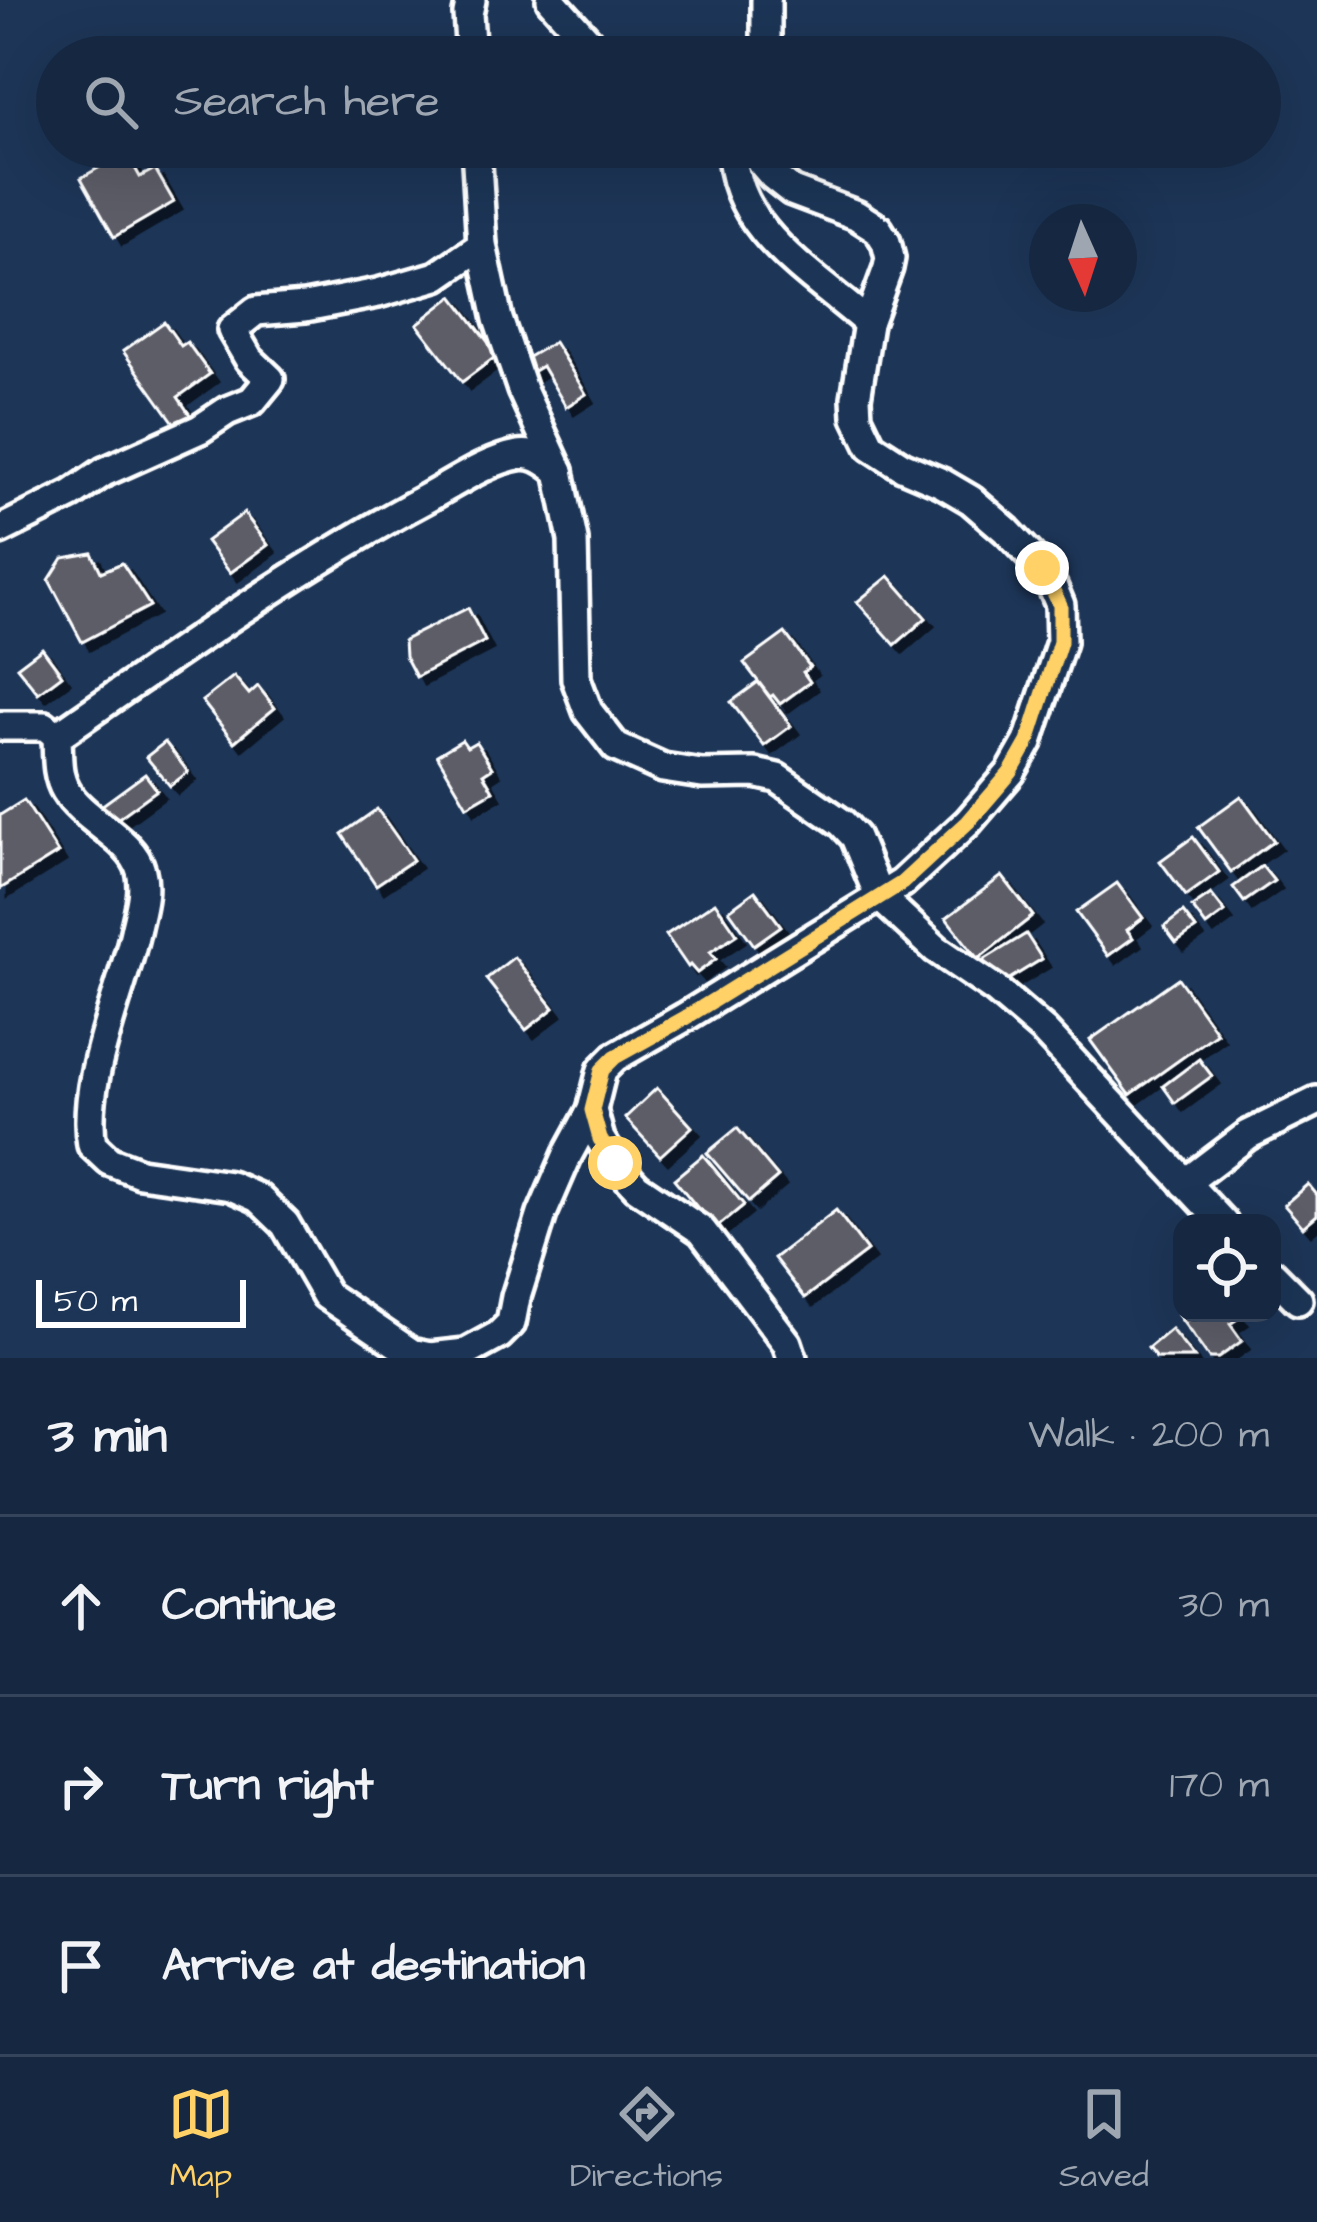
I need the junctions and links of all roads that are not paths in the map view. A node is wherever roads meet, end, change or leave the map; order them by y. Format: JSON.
{"nodes":[{"id":1,"x":551,"y":0,"type":"edge"},
{"id":2,"x":766,"y":0,"type":"edge"},
{"id":3,"x":465,"y":5,"type":"edge"},
{"id":4,"x":469,"y":36,"type":"edge"},
{"id":5,"x":583,"y":36,"type":"edge"},
{"id":6,"x":766,"y":36,"type":"edge"},
{"id":7,"x":477,"y":168,"type":"edge"},
{"id":8,"x":732,"y":168,"type":"edge"},
{"id":9,"x":766,"y":168,"type":"edge"},
{"id":10,"x":482,"y":245,"type":"junction"},
{"id":11,"x":868,"y":323,"type":"junction"},
{"id":12,"x":559,"y":471,"type":"junction"},
{"id":13,"x":0,"y":530,"type":"edge"},
{"id":14,"x":0,"y":726,"type":"edge"},
{"id":15,"x":57,"y":736,"type":"junction"},
{"id":16,"x":879,"y":896,"type":"junction"},
{"id":17,"x":1317,"y":1101,"type":"edge"},
{"id":18,"x":592,"y":1110,"type":"junction"},
{"id":19,"x":1185,"y":1183,"type":"junction"},
{"id":20,"x":1214,"y":1214,"type":"edge"},
{"id":21,"x":1281,"y":1283,"type":"edge"},
{"id":22,"x":1298,"y":1300,"type":"dead end"},
{"id":23,"x":792,"y":1358,"type":"edge"}],
"edges":[{"from":1,"to":5,"type":"street"},
{"from":2,"to":6,"type":"street"},
{"from":3,"to":4,"type":"street"},
{"from":7,"to":10,"type":"street"},
{"from":8,"to":11,"type":"street"},
{"from":9,"to":11,"type":"street"},
{"from":10,"to":12,"type":"street"},
{"from":10,"to":13,"type":"street"},
{"from":11,"to":16,"type":"street"},
{"from":12,"to":15,"type":"street"},
{"from":12,"to":16,"type":"street"},
{"from":14,"to":15,"type":"street"},
{"from":15,"to":18,"type":"street"},
{"from":16,"to":18,"type":"street"},
{"from":16,"to":19,"type":"street"},
{"from":17,"to":19,"type":"street"},
{"from":18,"to":23,"type":"street"},
{"from":19,"to":20,"type":"street"},
{"from":21,"to":22,"type":"street"}]}
